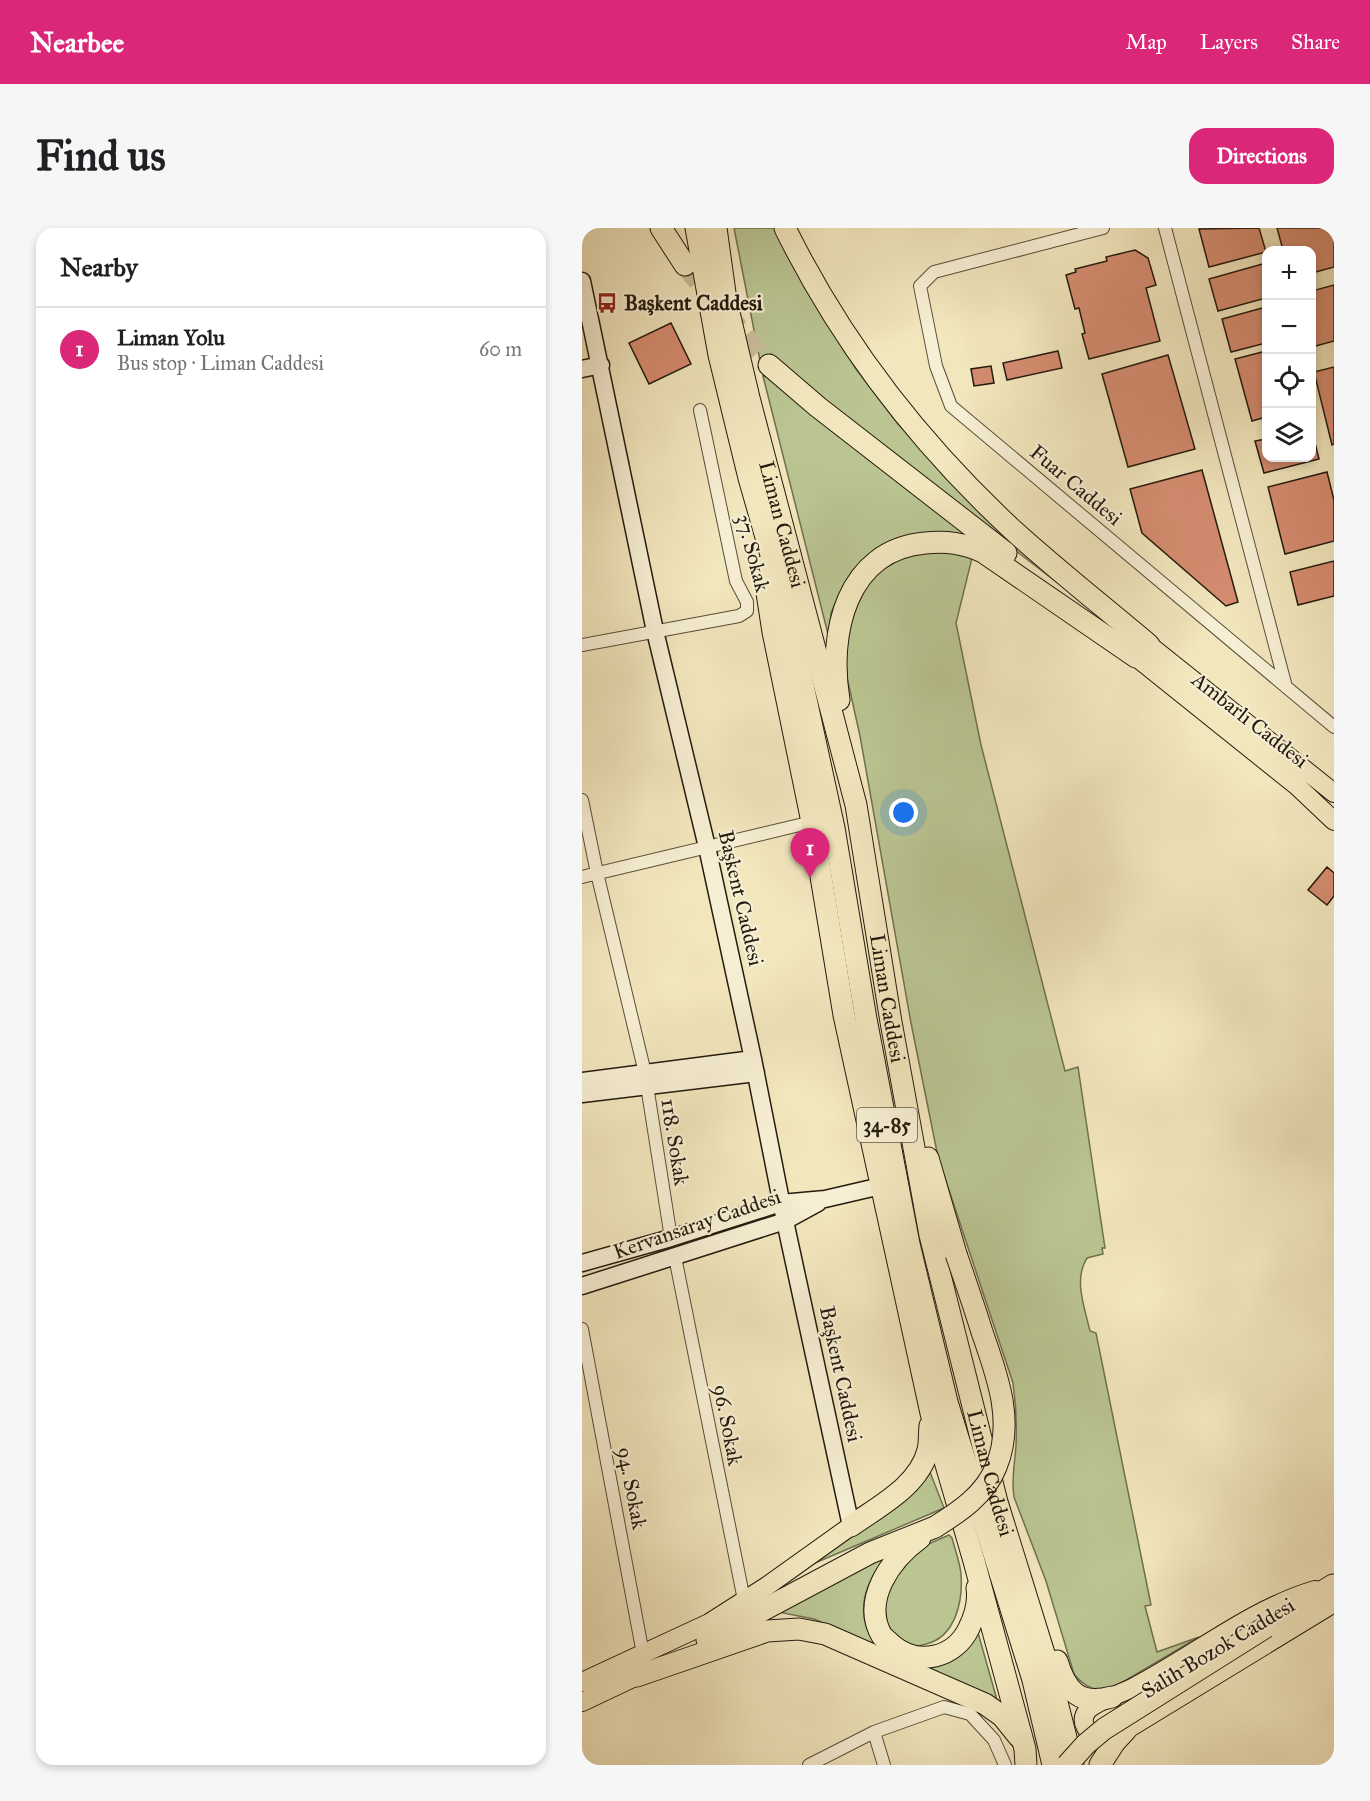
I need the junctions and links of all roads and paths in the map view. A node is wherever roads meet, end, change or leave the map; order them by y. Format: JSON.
{"nodes":[{"id":1,"x":661,"y":228,"type":"edge"},
{"id":2,"x":696,"y":228,"type":"edge"},
{"id":3,"x":716,"y":228,"type":"edge"},
{"id":4,"x":785,"y":228,"type":"edge"},
{"id":5,"x":1103,"y":228,"type":"edge"},
{"id":6,"x":1166,"y":228,"type":"edge"},
{"id":7,"x":685,"y":266,"type":"tunnel mouth"},
{"id":8,"x":582,"y":281,"type":"edge"},
{"id":9,"x":601,"y":365,"type":"junction"},
{"id":10,"x":769,"y":366,"type":"tunnel mouth"},
{"id":11,"x":582,"y":369,"type":"edge"},
{"id":12,"x":700,"y":410,"type":"dead end"},
{"id":13,"x":749,"y":478,"type":"junction"},
{"id":14,"x":655,"y":632,"type":"junction"},
{"id":15,"x":582,"y":645,"type":"edge"},
{"id":16,"x":1143,"y":651,"type":"junction"},
{"id":17,"x":1286,"y":687,"type":"junction"},
{"id":18,"x":1334,"y":727,"type":"edge"},
{"id":19,"x":1334,"y":793,"type":"edge"},
{"id":20,"x":582,"y":800,"type":"edge"},
{"id":21,"x":856,"y":805,"type":"junction"},
{"id":22,"x":1334,"y":821,"type":"edge"},
{"id":23,"x":812,"y":822,"type":"junction"},
{"id":24,"x":707,"y":847,"type":"junction"},
{"id":25,"x":597,"y":873,"type":"junction"},
{"id":26,"x":582,"y":877,"type":"edge"},
{"id":27,"x":891,"y":1022,"type":"junction"},
{"id":28,"x":755,"y":1066,"type":"junction"},
{"id":29,"x":646,"y":1080,"type":"junction"},
{"id":30,"x":582,"y":1081,"type":"edge"},
{"id":31,"x":582,"y":1094,"type":"edge"},
{"id":32,"x":881,"y":1186,"type":"junction"},
{"id":33,"x":825,"y":1199,"type":"junction"},
{"id":34,"x":781,"y":1203,"type":"junction"},
{"id":35,"x":785,"y":1221,"type":"junction"},
{"id":36,"x":671,"y":1238,"type":"junction"},
{"id":37,"x":675,"y":1257,"type":"junction"},
{"id":38,"x":582,"y":1263,"type":"edge"},
{"id":39,"x":582,"y":1287,"type":"edge"},
{"id":40,"x":582,"y":1329,"type":"edge"},
{"id":41,"x":931,"y":1413,"type":"junction"},
{"id":42,"x":851,"y":1526,"type":"junction"},
{"id":43,"x":935,"y":1527,"type":"junction"},
{"id":44,"x":1009,"y":1539,"type":"junction"},
{"id":45,"x":974,"y":1561,"type":"junction"},
{"id":46,"x":1334,"y":1591,"type":"edge"},
{"id":47,"x":744,"y":1600,"type":"junction"},
{"id":48,"x":643,"y":1654,"type":"junction"},
{"id":49,"x":636,"y":1676,"type":"junction"},
{"id":50,"x":582,"y":1682,"type":"edge"},
{"id":51,"x":1112,"y":1697,"type":"junction"},
{"id":52,"x":582,"y":1702,"type":"edge"},
{"id":53,"x":1126,"y":1730,"type":"junction"},
{"id":54,"x":874,"y":1732,"type":"junction"},
{"id":55,"x":1025,"y":1757,"type":"edge"},
{"id":56,"x":809,"y":1765,"type":"edge"},
{"id":57,"x":884,"y":1765,"type":"edge"},
{"id":58,"x":1005,"y":1765,"type":"edge"},
{"id":59,"x":1053,"y":1765,"type":"edge"},
{"id":60,"x":1067,"y":1765,"type":"edge"},
{"id":61,"x":1074,"y":1765,"type":"edge"},
{"id":62,"x":1100,"y":1765,"type":"edge"}],
"edges":[{"from":1,"to":7,"type":"highway"},
{"from":2,"to":13,"type":"highway","name":"Liman Caddesi"},
{"from":3,"to":21,"type":"highway","name":"Liman Caddesi"},
{"from":4,"to":16,"type":"highway"},
{"from":5,"to":17,"type":"street","name":"Fuar Caddesi"},
{"from":6,"to":17,"type":"street"},
{"from":8,"to":9,"type":"street","name":"Başkent Caddesi"},
{"from":9,"to":11,"type":"street"},
{"from":9,"to":14,"type":"street","name":"Başkent Caddesi"},
{"from":10,"to":16,"type":"highway"},
{"from":12,"to":14,"type":"street","name":"37. Sokak"},
{"from":13,"to":23,"type":"highway"},
{"from":13,"to":59,"type":"highway","name":"Liman Caddesi","number":"34-85"},
{"from":14,"to":15,"type":"street","name":"37. Sokak"},
{"from":14,"to":24,"type":"street","name":"Başkent Caddesi"},
{"from":16,"to":19,"type":"main road","name":"Ambarlı Caddesi"},
{"from":16,"to":21,"type":"highway"},
{"from":16,"to":22,"type":"main road","name":"Ambarlı Caddesi"},
{"from":17,"to":18,"type":"street","name":"Fuar Caddesi"},
{"from":20,"to":25,"type":"street","name":"118. Sokak"},
{"from":21,"to":27,"type":"highway","name":"Liman Caddesi"},
{"from":23,"to":24,"type":"street"},
{"from":23,"to":32,"type":"highway"},
{"from":24,"to":25,"type":"street"},
{"from":24,"to":28,"type":"street","name":"Başkent Caddesi"},
{"from":25,"to":26,"type":"street"},
{"from":25,"to":29,"type":"street","name":"118. Sokak"},
{"from":27,"to":43,"type":"highway","bridge":true},
{"from":27,"to":44,"type":"highway","name":"Liman Caddesi","number":"34-85"},
{"from":28,"to":29,"type":"street"},
{"from":28,"to":34,"type":"street","name":"Başkent Caddesi"},
{"from":29,"to":30,"type":"street"},
{"from":29,"to":31,"type":"street"},
{"from":29,"to":36,"type":"street","name":"118. Sokak"},
{"from":32,"to":33,"type":"street","name":"Kervansaray Caddesi"},
{"from":32,"to":41,"type":"highway"},
{"from":33,"to":34,"type":"street","name":"Kervansaray Caddesi"},
{"from":33,"to":35,"type":"street","name":"Kervansaray Caddesi"},
{"from":34,"to":35,"type":"street","name":"Başkent Caddesi"},
{"from":34,"to":36,"type":"street","name":"Kervansaray Caddesi"},
{"from":35,"to":37,"type":"street","name":"Kervansaray Caddesi"},
{"from":35,"to":42,"type":"street","name":"Başkent Caddesi"},
{"from":36,"to":38,"type":"street","name":"Kervansaray Caddesi"},
{"from":37,"to":39,"type":"street","name":"Kervansaray Caddesi"},
{"from":37,"to":47,"type":"street","name":"96. Sokak"},
{"from":40,"to":48,"type":"street","name":"94. Sokak"},
{"from":41,"to":42,"type":"highway"},
{"from":41,"to":45,"type":"highway"},
{"from":42,"to":47,"type":"main road"},
{"from":43,"to":45,"type":"highway"},
{"from":43,"to":49,"type":"highway"},
{"from":44,"to":51,"type":"highway"},
{"from":44,"to":61,"type":"highway","name":"Liman Caddesi","number":"34-85"},
{"from":45,"to":55,"type":"highway"},
{"from":46,"to":51,"type":"main road"},
{"from":46,"to":53,"type":"main road","name":"Salih Bozok Caddesi"},
{"from":46,"to":60,"type":"highway","bridge":true},
{"from":47,"to":48,"type":"main road"},
{"from":48,"to":50,"type":"main road"},
{"from":49,"to":52,"type":"main road"},
{"from":49,"to":55,"type":"highway"},
{"from":51,"to":53,"type":"main road","name":"Salih Bozok Caddesi"},
{"from":53,"to":62,"type":"highway"},
{"from":54,"to":56,"type":"street"},
{"from":54,"to":57,"type":"street"},
{"from":54,"to":58,"type":"street"}]}
